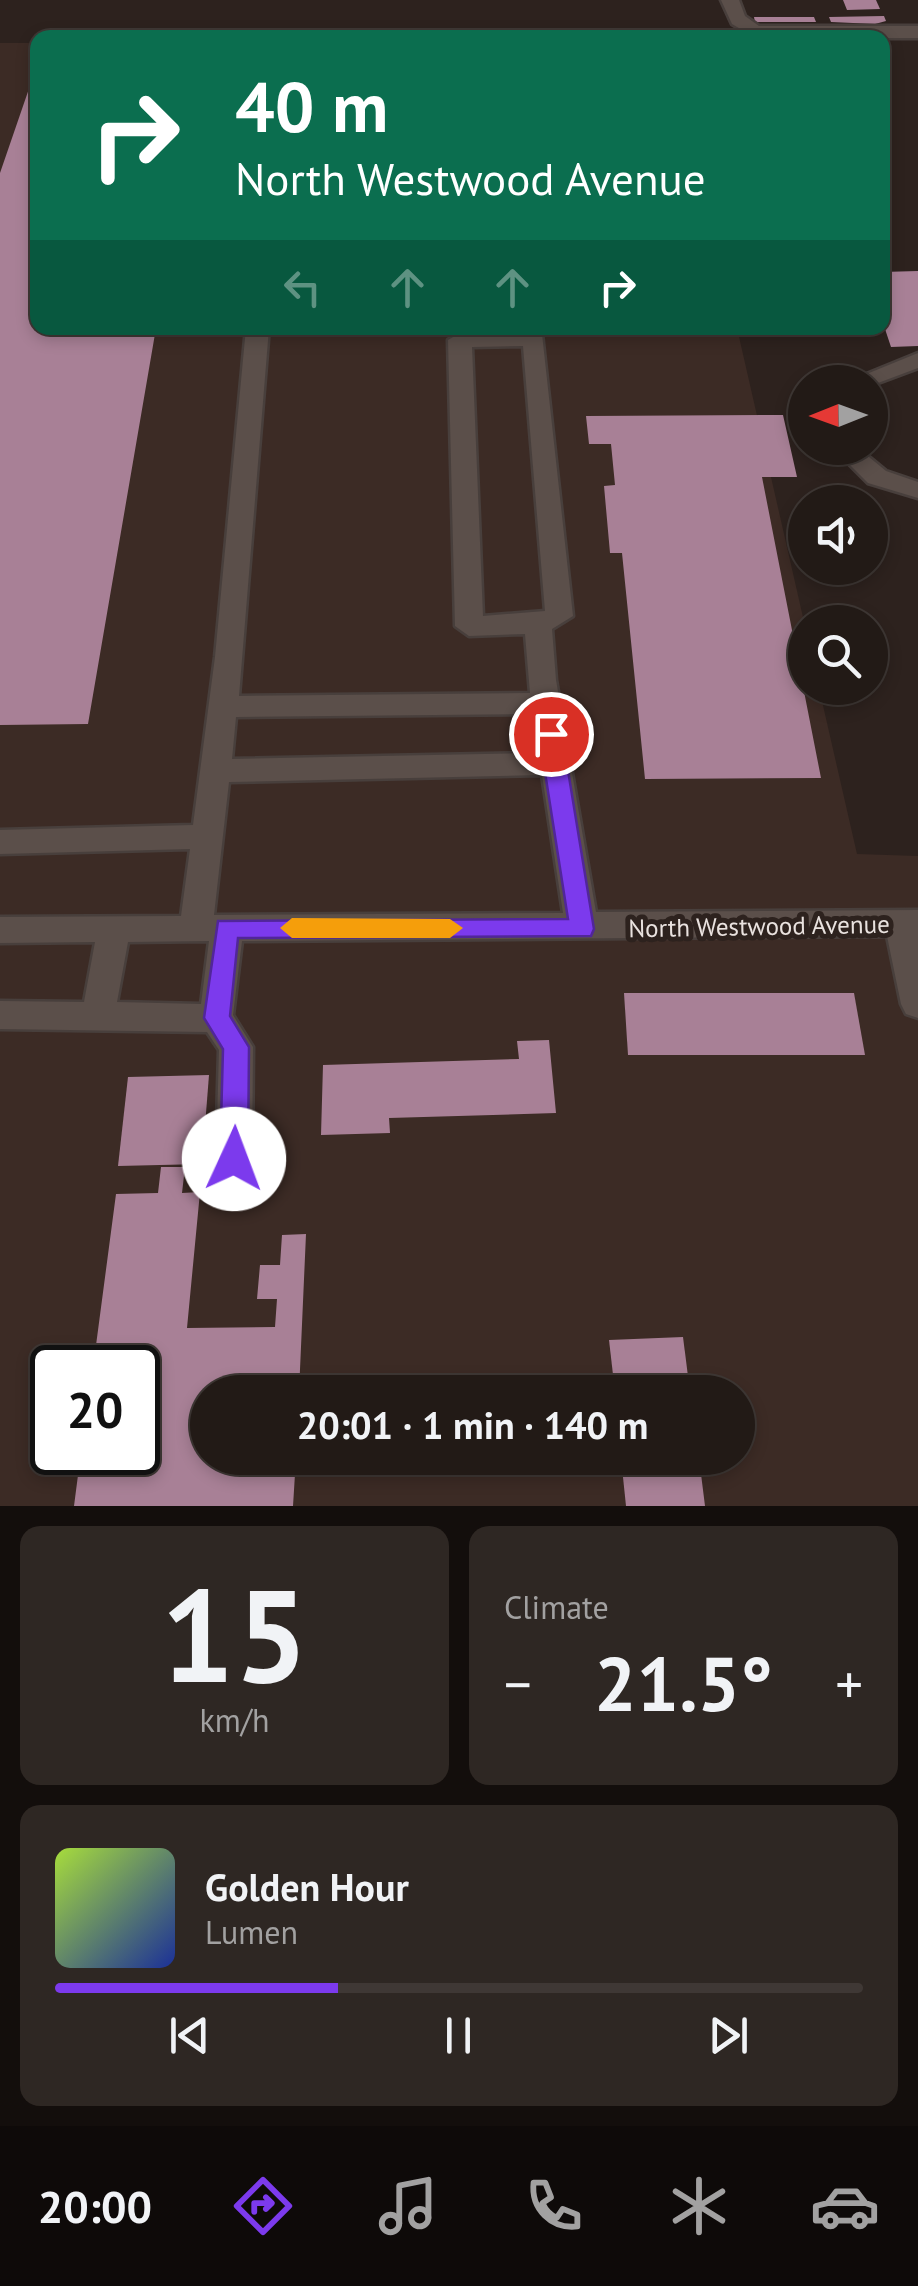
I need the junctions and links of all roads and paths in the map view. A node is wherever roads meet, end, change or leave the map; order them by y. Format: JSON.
{"nodes":[{"id":1,"x":730,"y":0,"type":"edge"},
{"id":2,"x":750,"y":30,"type":"edge"},
{"id":3,"x":890,"y":32,"type":"edge"},
{"id":4,"x":918,"y":32,"type":"edge"},
{"id":5,"x":257,"y":335,"type":"edge"},
{"id":6,"x":918,"y":360,"type":"edge"},
{"id":7,"x":888,"y":371,"type":"edge"},
{"id":8,"x":857,"y":465,"type":"edge"},
{"id":9,"x":918,"y":490,"type":"edge"},
{"id":10,"x":538,"y":624,"type":"junction"},
{"id":11,"x":546,"y":704,"type":"junction"},
{"id":12,"x":223,"y":708,"type":"junction"},
{"id":13,"x":556,"y":764,"type":"junction"},
{"id":14,"x":215,"y":771,"type":"junction"},
{"id":15,"x":206,"y":837,"type":"junction"},
{"id":16,"x":0,"y":842,"type":"edge"},
{"id":17,"x":909,"y":923,"type":"edge"},
{"id":18,"x":211,"y":928,"type":"junction"},
{"id":19,"x":114,"y":929,"type":"junction"},
{"id":20,"x":582,"y":929,"type":"junction"},
{"id":21,"x":0,"y":930,"type":"edge"},
{"id":22,"x":918,"y":1004,"type":"edge"},
{"id":23,"x":0,"y":1015,"type":"edge"},
{"id":24,"x":98,"y":1016,"type":"junction"},
{"id":25,"x":216,"y":1018,"type":"junction"},
{"id":26,"x":234,"y":1159,"type":"dead end"}],
"edges":[{"from":1,"to":2,"type":"street"},
{"from":3,"to":4,"type":"street"},
{"from":5,"to":12,"type":"street"},
{"from":6,"to":7,"type":"street"},
{"from":8,"to":9,"type":"street"},
{"from":10,"to":10,"type":"street"},
{"from":10,"to":11,"type":"street"},
{"from":11,"to":12,"type":"street"},
{"from":11,"to":13,"type":"street"},
{"from":12,"to":14,"type":"street"},
{"from":13,"to":14,"type":"street"},
{"from":13,"to":20,"type":"street"},
{"from":14,"to":15,"type":"street"},
{"from":15,"to":16,"type":"street"},
{"from":15,"to":18,"type":"street"},
{"from":17,"to":20,"type":"street","name":"North Westwood Avenue"},
{"from":17,"to":22,"type":"street"},
{"from":18,"to":19,"type":"street","name":"North Westwood Avenue"},
{"from":18,"to":20,"type":"street","name":"North Westwood Avenue"},
{"from":18,"to":25,"type":"street"},
{"from":19,"to":21,"type":"street","name":"North Westwood Avenue"},
{"from":19,"to":24,"type":"street"},
{"from":23,"to":24,"type":"street"},
{"from":24,"to":25,"type":"street"},
{"from":25,"to":26,"type":"street"}]}
